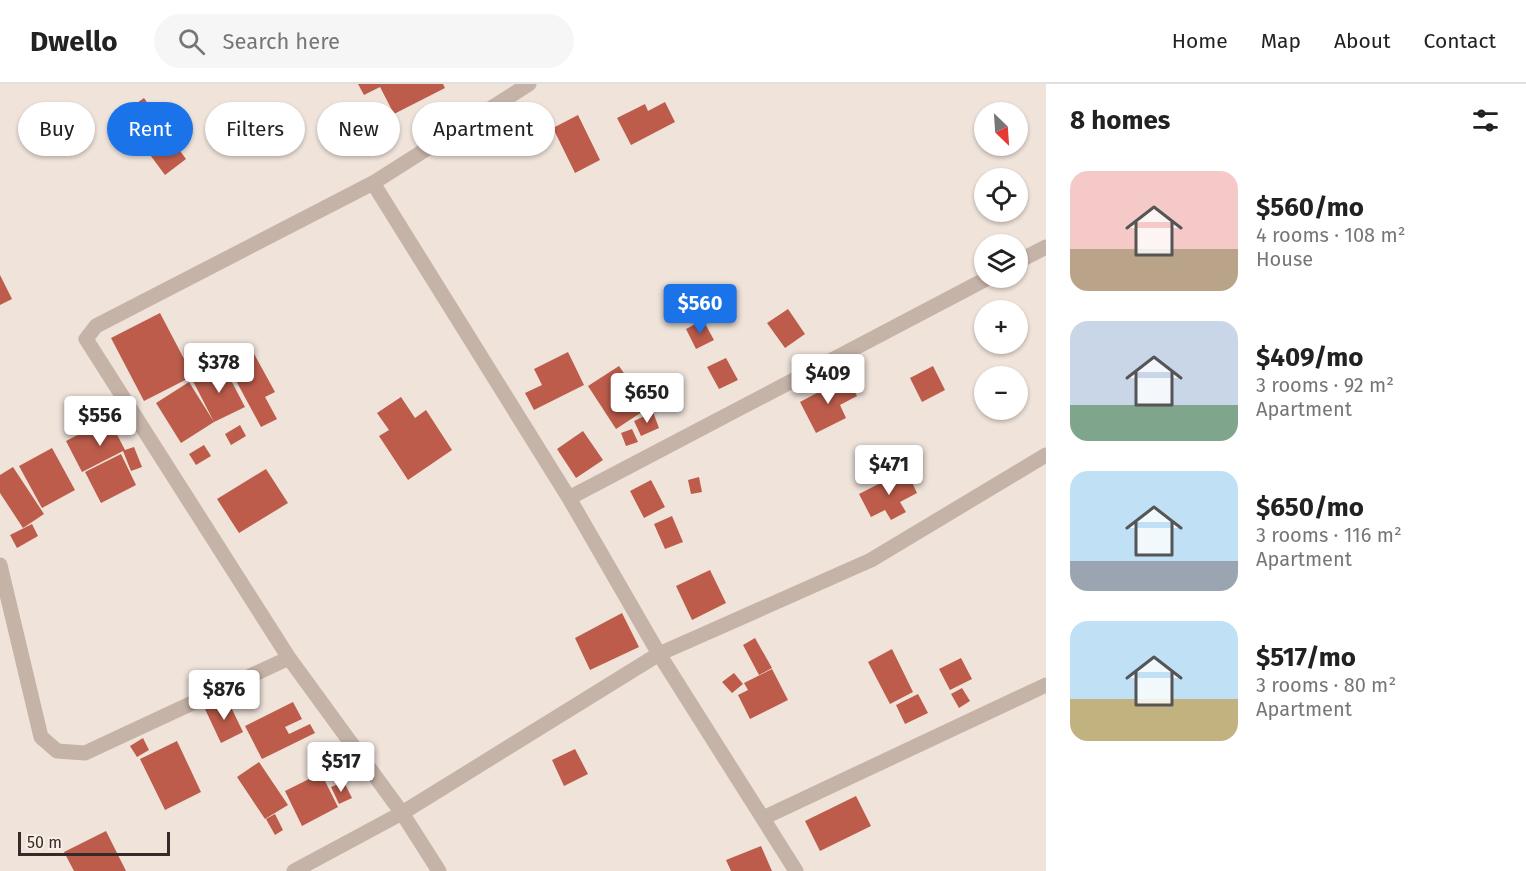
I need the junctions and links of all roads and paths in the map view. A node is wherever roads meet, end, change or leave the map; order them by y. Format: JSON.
{"nodes":[{"id":1,"x":529,"y":84,"type":"edge"},
{"id":2,"x":373,"y":183,"type":"junction"},
{"id":3,"x":1046,"y":247,"type":"edge"},
{"id":4,"x":1028,"y":256,"type":"edge"},
{"id":5,"x":974,"y":285,"type":"edge"},
{"id":6,"x":1046,"y":455,"type":"edge"},
{"id":7,"x":569,"y":498,"type":"junction"},
{"id":8,"x":0,"y":565,"type":"edge"},
{"id":9,"x":659,"y":654,"type":"junction"},
{"id":10,"x":289,"y":658,"type":"junction"},
{"id":11,"x":1046,"y":685,"type":"edge"},
{"id":12,"x":402,"y":813,"type":"junction"},
{"id":13,"x":763,"y":818,"type":"junction"},
{"id":14,"x":294,"y":871,"type":"edge"},
{"id":15,"x":440,"y":871,"type":"edge"},
{"id":16,"x":796,"y":871,"type":"edge"}],
"edges":[{"from":1,"to":2,"type":"street"},
{"from":2,"to":7,"type":"street"},
{"from":2,"to":10,"type":"street"},
{"from":3,"to":4,"type":"street"},
{"from":5,"to":7,"type":"street"},
{"from":6,"to":9,"type":"street"},
{"from":7,"to":9,"type":"street"},
{"from":8,"to":10,"type":"street"},
{"from":9,"to":12,"type":"street"},
{"from":9,"to":13,"type":"street"},
{"from":10,"to":12,"type":"street"},
{"from":11,"to":13,"type":"street"},
{"from":12,"to":14,"type":"street"},
{"from":12,"to":15,"type":"street"},
{"from":13,"to":16,"type":"street"}]}
